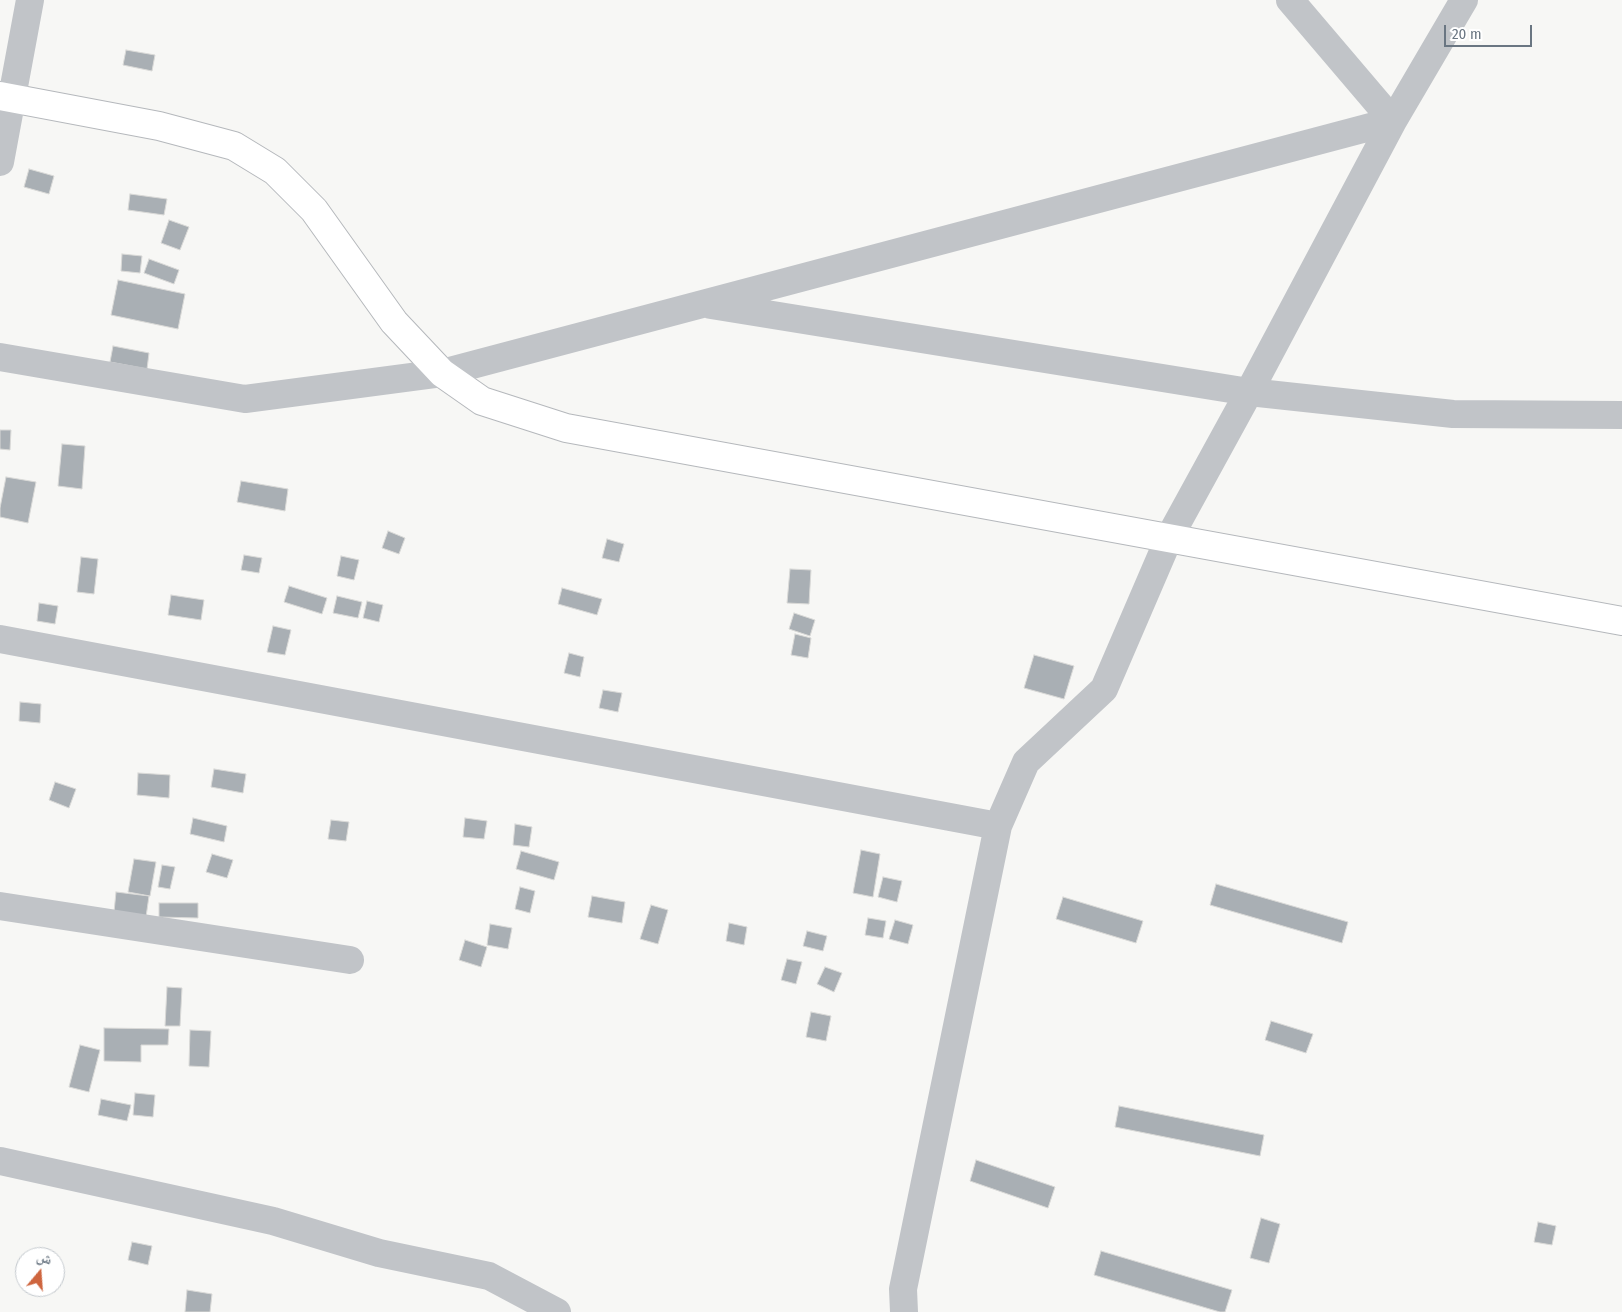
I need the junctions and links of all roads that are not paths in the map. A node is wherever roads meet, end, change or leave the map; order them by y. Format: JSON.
{"nodes":[{"id":1,"x":30,"y":0,"type":"edge"},
{"id":2,"x":1290,"y":0,"type":"edge"},
{"id":3,"x":1464,"y":0,"type":"edge"},
{"id":4,"x":6,"y":97,"type":"edge"},
{"id":5,"x":1393,"y":121,"type":"junction"},
{"id":6,"x":0,"y":162,"type":"edge"},
{"id":7,"x":702,"y":304,"type":"junction"},
{"id":8,"x":0,"y":357,"type":"edge"},
{"id":9,"x":442,"y":373,"type":"junction"},
{"id":10,"x":1249,"y":392,"type":"junction"},
{"id":11,"x":1622,"y":415,"type":"edge"},
{"id":12,"x":1169,"y":538,"type":"junction"},
{"id":13,"x":1622,"y":621,"type":"edge"},
{"id":14,"x":0,"y":639,"type":"edge"},
{"id":15,"x":998,"y":826,"type":"junction"},
{"id":16,"x":0,"y":906,"type":"edge"},
{"id":17,"x":350,"y":960,"type":"dead end"},
{"id":18,"x":0,"y":1161,"type":"edge"},
{"id":19,"x":557,"y":1312,"type":"edge"},
{"id":20,"x":904,"y":1312,"type":"edge"}],
"edges":[{"from":1,"to":4,"type":"street"},
{"from":2,"to":5,"type":"street"},
{"from":3,"to":5,"type":"street"},
{"from":4,"to":6,"type":"street"},
{"from":4,"to":9,"type":"main road"},
{"from":5,"to":7,"type":"street"},
{"from":5,"to":10,"type":"street"},
{"from":7,"to":9,"type":"street"},
{"from":7,"to":10,"type":"street"},
{"from":8,"to":9,"type":"street"},
{"from":9,"to":12,"type":"main road"},
{"from":10,"to":11,"type":"street"},
{"from":10,"to":12,"type":"street"},
{"from":12,"to":13,"type":"main road"},
{"from":12,"to":15,"type":"street"},
{"from":14,"to":15,"type":"street"},
{"from":15,"to":20,"type":"street"},
{"from":16,"to":17,"type":"street"},
{"from":18,"to":19,"type":"street"}]}
